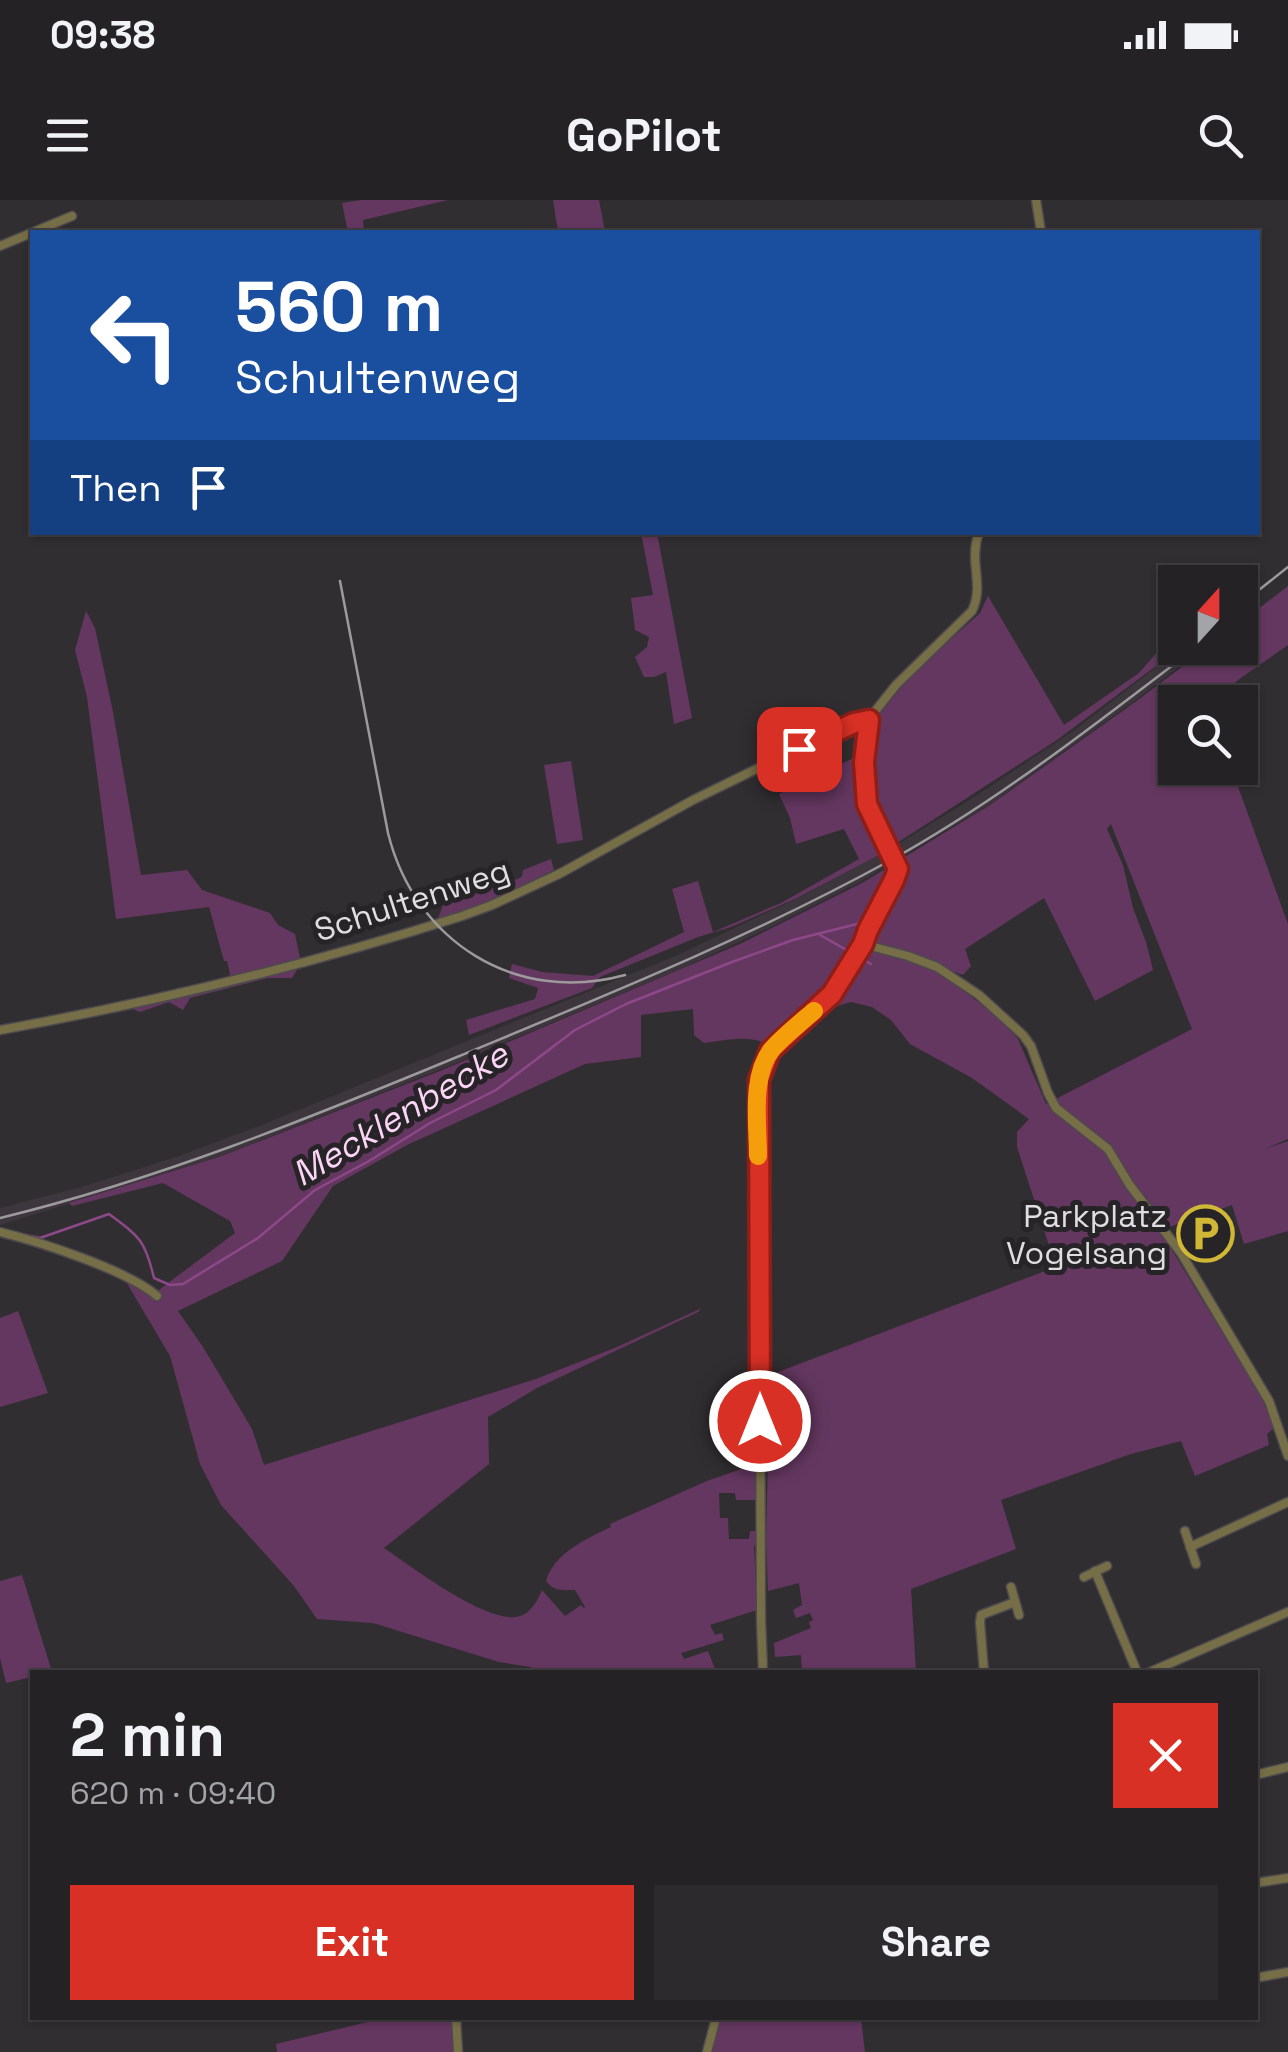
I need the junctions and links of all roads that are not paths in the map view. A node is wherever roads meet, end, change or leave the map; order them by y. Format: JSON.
{"nodes":[{"id":1,"x":1036,"y":200,"type":"edge"},
{"id":2,"x":72,"y":216,"type":"dead end"},
{"id":3,"x":38,"y":230,"type":"edge"},
{"id":4,"x":1041,"y":230,"type":"edge"},
{"id":5,"x":30,"y":234,"type":"edge"},
{"id":6,"x":0,"y":246,"type":"edge"},
{"id":7,"x":978,"y":535,"type":"edge"},
{"id":8,"x":869,"y":720,"type":"junction"},
{"id":9,"x":861,"y":948,"type":"junction"},
{"id":10,"x":0,"y":1030,"type":"edge"},
{"id":11,"x":7,"y":1234,"type":"edge"},
{"id":12,"x":158,"y":1296,"type":"dead end"},
{"id":13,"x":1288,"y":1456,"type":"edge"},
{"id":14,"x":1288,"y":1502,"type":"edge"},
{"id":15,"x":1185,"y":1531,"type":"dead end"},
{"id":16,"x":1190,"y":1547,"type":"junction"},
{"id":17,"x":1196,"y":1564,"type":"dead end"},
{"id":18,"x":1107,"y":1566,"type":"dead end"},
{"id":19,"x":1095,"y":1571,"type":"junction"},
{"id":20,"x":1084,"y":1576,"type":"dead end"},
{"id":21,"x":1011,"y":1588,"type":"dead end"},
{"id":22,"x":1014,"y":1602,"type":"junction"},
{"id":23,"x":1288,"y":1612,"type":"edge"},
{"id":24,"x":1018,"y":1615,"type":"dead end"},
{"id":25,"x":966,"y":1618,"type":"dead end"},
{"id":26,"x":980,"y":1619,"type":"junction"},
{"id":27,"x":763,"y":1670,"type":"edge"},
{"id":28,"x":984,"y":1670,"type":"edge"},
{"id":29,"x":1137,"y":1670,"type":"edge"},
{"id":30,"x":1155,"y":1670,"type":"edge"},
{"id":31,"x":1288,"y":1766,"type":"edge"},
{"id":32,"x":1258,"y":1774,"type":"edge"},
{"id":33,"x":1288,"y":1878,"type":"edge"},
{"id":34,"x":1258,"y":1883,"type":"edge"},
{"id":35,"x":1288,"y":1972,"type":"edge"},
{"id":36,"x":1258,"y":1977,"type":"edge"},
{"id":37,"x":456,"y":2020,"type":"edge"},
{"id":38,"x":715,"y":2020,"type":"edge"},
{"id":39,"x":458,"y":2052,"type":"edge"},
{"id":40,"x":707,"y":2052,"type":"edge"}],
"edges":[{"from":1,"to":4,"type":"street"},
{"from":2,"to":3,"type":"street"},
{"from":5,"to":6,"type":"street"},
{"from":7,"to":8,"type":"street"},
{"from":8,"to":9,"type":"street"},
{"from":8,"to":10,"type":"street","name":"Schultenweg"},
{"from":9,"to":13,"type":"street"},
{"from":9,"to":27,"type":"street"},
{"from":11,"to":12,"type":"street"},
{"from":14,"to":16,"type":"street"},
{"from":15,"to":16,"type":"street"},
{"from":16,"to":17,"type":"street"},
{"from":18,"to":19,"type":"street"},
{"from":19,"to":20,"type":"street"},
{"from":19,"to":29,"type":"street"},
{"from":21,"to":22,"type":"street"},
{"from":22,"to":24,"type":"street"},
{"from":22,"to":26,"type":"street"},
{"from":23,"to":30,"type":"street"},
{"from":25,"to":26,"type":"street"},
{"from":26,"to":28,"type":"street"},
{"from":31,"to":32,"type":"street"},
{"from":33,"to":34,"type":"street"},
{"from":35,"to":36,"type":"street"},
{"from":37,"to":39,"type":"street"},
{"from":38,"to":40,"type":"street"}]}
